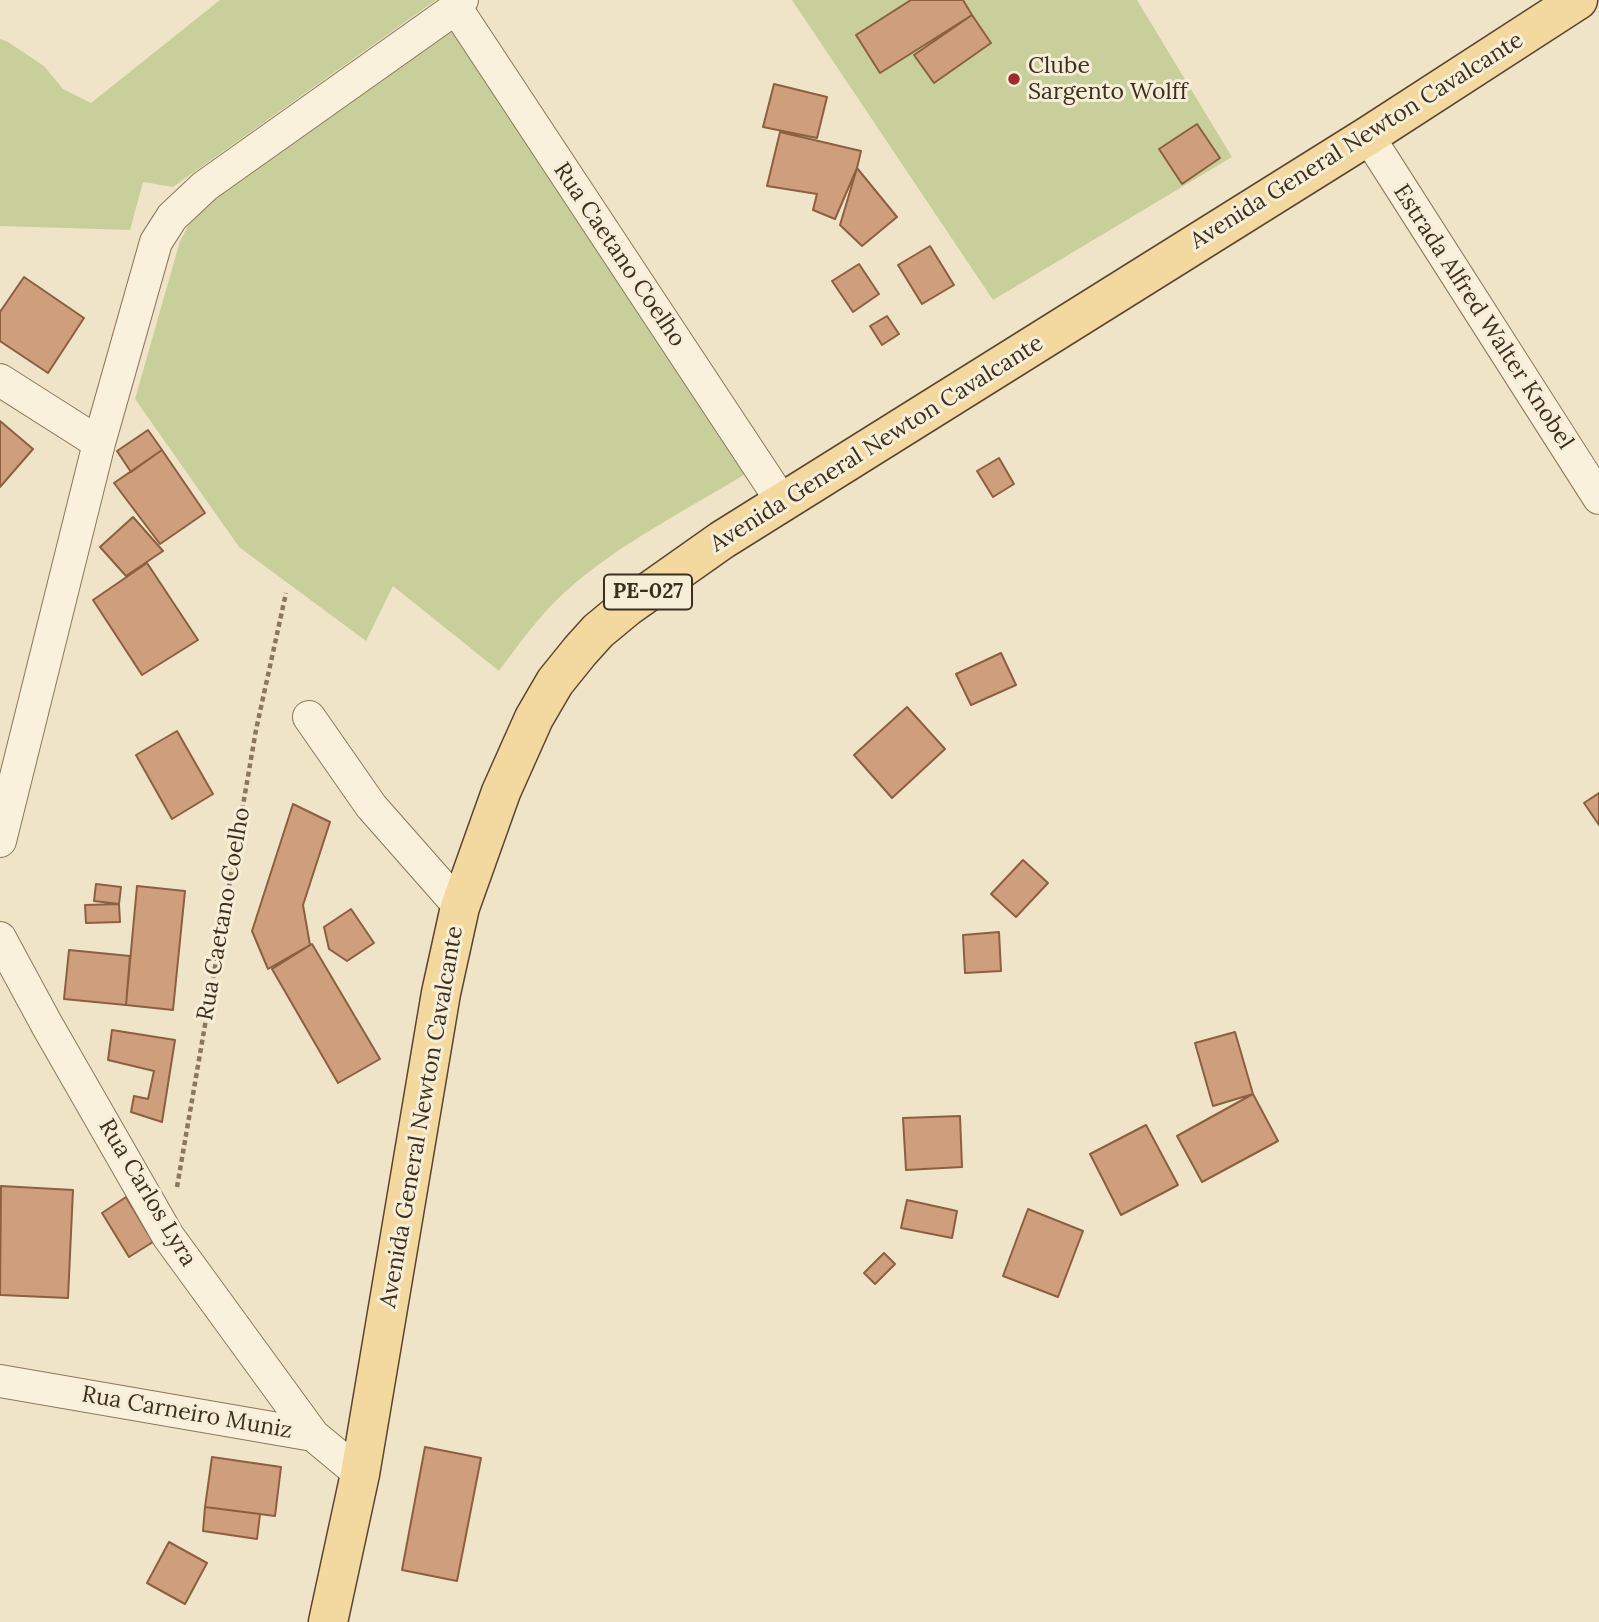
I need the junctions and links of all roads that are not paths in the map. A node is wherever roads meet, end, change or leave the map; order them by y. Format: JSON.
{"nodes":[{"id":1,"x":1578,"y":0,"type":"edge"},
{"id":2,"x":459,"y":4,"type":"edge"},
{"id":3,"x":1367,"y":136,"type":"junction"},
{"id":4,"x":0,"y":380,"type":"edge"},
{"id":5,"x":99,"y":443,"type":"junction"},
{"id":6,"x":1599,"y":498,"type":"edge"},
{"id":7,"x":783,"y":503,"type":"junction"},
{"id":8,"x":309,"y":717,"type":"dead end"},
{"id":9,"x":0,"y":841,"type":"edge"},
{"id":10,"x":460,"y":907,"type":"junction"},
{"id":11,"x":0,"y":938,"type":"edge"},
{"id":12,"x":0,"y":1381,"type":"edge"},
{"id":13,"x":313,"y":1435,"type":"junction"},
{"id":14,"x":360,"y":1474,"type":"junction"},
{"id":15,"x":328,"y":1622,"type":"edge"}],
"edges":[{"from":1,"to":3,"type":"main road","name":"Avenida General Newton Cavalcante","number":"PE-027"},
{"from":2,"to":5,"type":"street","name":"Rua Caetano Coelho"},
{"from":2,"to":7,"type":"street","name":"Rua Caetano Coelho"},
{"from":3,"to":6,"type":"street","name":"Estrada Alfred Walter Knobel"},
{"from":3,"to":7,"type":"main road","name":"Avenida General Newton Cavalcante","number":"PE-027"},
{"from":4,"to":5,"type":"street"},
{"from":5,"to":9,"type":"street","name":"Rua Caetano Coelho"},
{"from":7,"to":10,"type":"main road","name":"Avenida General Newton Cavalcante","number":"PE-027"},
{"from":8,"to":10,"type":"street"},
{"from":10,"to":14,"type":"main road","name":"Avenida General Newton Cavalcante","number":"PE-027"},
{"from":11,"to":13,"type":"street","name":"Rua Carlos Lyra"},
{"from":12,"to":13,"type":"street","name":"Rua Carneiro Muniz"},
{"from":13,"to":14,"type":"street","name":"Rua Carneiro Muniz"},
{"from":14,"to":15,"type":"main road","name":"Avenida General Newton Cavalcante","number":"PE-027"}]}
